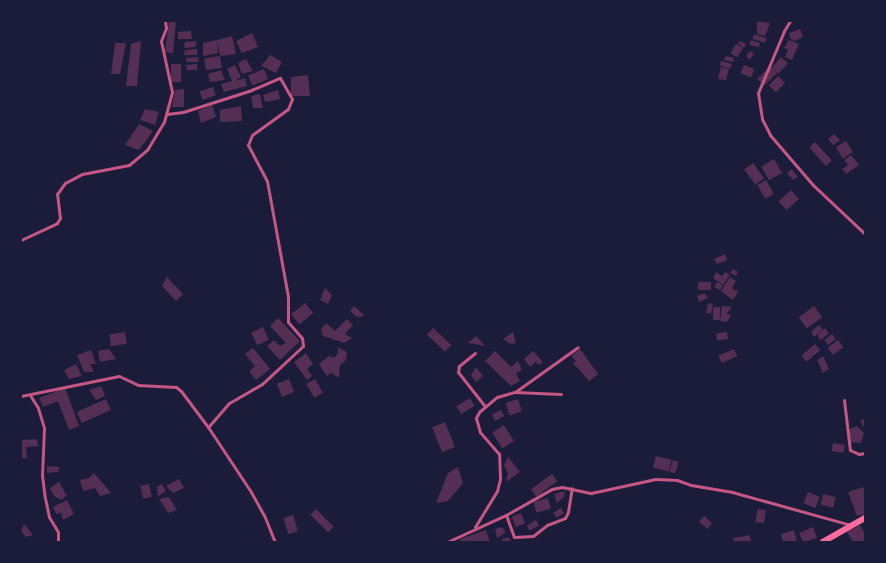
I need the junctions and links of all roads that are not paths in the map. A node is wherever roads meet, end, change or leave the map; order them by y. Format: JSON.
{"nodes":[{"id":1,"x":166,"y":21,"type":"edge"},
{"id":2,"x":790,"y":21,"type":"edge"},
{"id":3,"x":167,"y":114,"type":"junction"},
{"id":4,"x":865,"y":234,"type":"edge"},
{"id":5,"x":21,"y":240,"type":"edge"},
{"id":6,"x":578,"y":347,"type":"dead end"},
{"id":7,"x":475,"y":353,"type":"dead end"},
{"id":8,"x":515,"y":392,"type":"junction"},
{"id":9,"x":561,"y":394,"type":"dead end"},
{"id":10,"x":30,"y":395,"type":"junction"},
{"id":11,"x":21,"y":396,"type":"edge"},
{"id":12,"x":844,"y":400,"type":"dead end"},
{"id":13,"x":484,"y":405,"type":"junction"},
{"id":14,"x":208,"y":426,"type":"junction"},
{"id":15,"x":865,"y":453,"type":"edge"},
{"id":16,"x":572,"y":488,"type":"junction"},
{"id":17,"x":506,"y":515,"type":"junction"},
{"id":18,"x":865,"y":518,"type":"edge"},
{"id":19,"x":850,"y":525,"type":"junction"},
{"id":20,"x":474,"y":528,"type":"junction"},
{"id":21,"x":58,"y":542,"type":"edge"},
{"id":22,"x":275,"y":542,"type":"edge"},
{"id":23,"x":447,"y":542,"type":"edge"},
{"id":24,"x":823,"y":542,"type":"edge"}],
"edges":[{"from":1,"to":3,"type":"street"},
{"from":2,"to":4,"type":"street"},
{"from":3,"to":5,"type":"street"},
{"from":3,"to":14,"type":"street"},
{"from":6,"to":8,"type":"street"},
{"from":7,"to":13,"type":"street"},
{"from":8,"to":9,"type":"street"},
{"from":8,"to":13,"type":"street"},
{"from":10,"to":11,"type":"street"},
{"from":10,"to":14,"type":"street"},
{"from":10,"to":21,"type":"street"},
{"from":12,"to":15,"type":"street"},
{"from":13,"to":20,"type":"street"},
{"from":14,"to":22,"type":"street"},
{"from":16,"to":17,"type":"street"},
{"from":16,"to":17,"type":"street"},
{"from":16,"to":19,"type":"street"},
{"from":17,"to":20,"type":"street"},
{"from":18,"to":19,"type":"main road"},
{"from":19,"to":24,"type":"main road"},
{"from":20,"to":23,"type":"street"}]}
